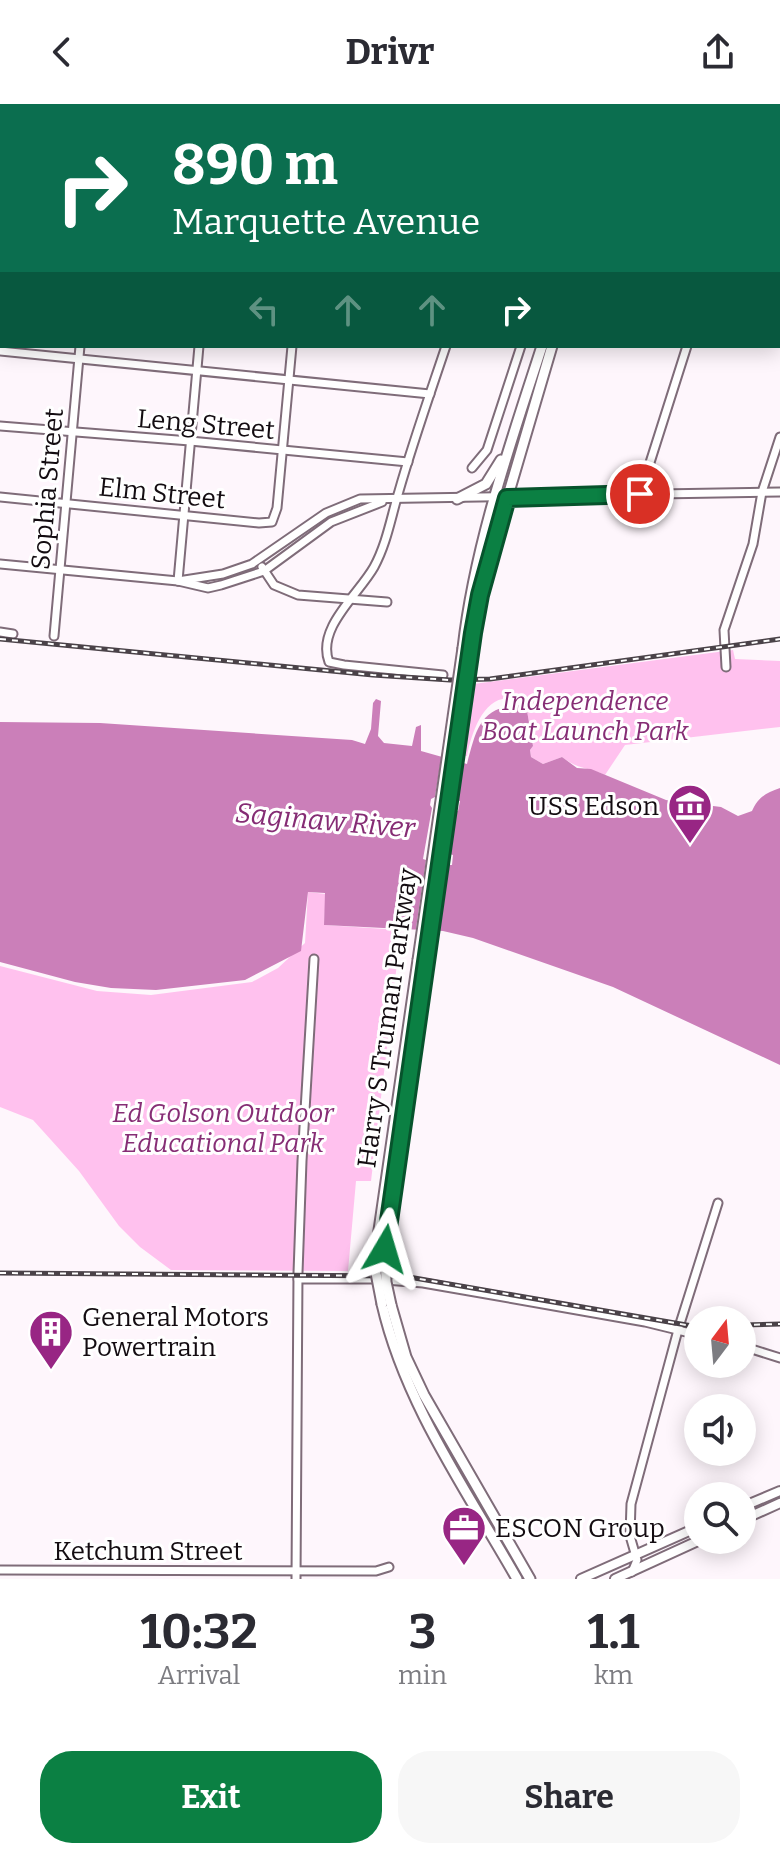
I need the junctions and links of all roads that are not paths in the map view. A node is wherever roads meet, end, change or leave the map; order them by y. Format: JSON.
{"nodes":[{"id":1,"x":80,"y":348,"type":"edge"},
{"id":2,"x":199,"y":348,"type":"edge"},
{"id":3,"x":292,"y":348,"type":"edge"},
{"id":4,"x":445,"y":348,"type":"edge"},
{"id":5,"x":520,"y":348,"type":"edge"},
{"id":6,"x":541,"y":348,"type":"edge"},
{"id":7,"x":551,"y":348,"type":"edge"},
{"id":8,"x":686,"y":348,"type":"edge"},
{"id":9,"x":0,"y":351,"type":"edge"},
{"id":10,"x":80,"y":359,"type":"junction"},
{"id":11,"x":197,"y":370,"type":"junction"},
{"id":12,"x":288,"y":380,"type":"junction"},
{"id":13,"x":430,"y":394,"type":"junction"},
{"id":14,"x":0,"y":426,"type":"edge"},
{"id":15,"x":73,"y":433,"type":"junction"},
{"id":16,"x":780,"y":437,"type":"edge"},
{"id":17,"x":513,"y":439,"type":"junction"},
{"id":18,"x":190,"y":441,"type":"junction"},
{"id":19,"x":281,"y":450,"type":"junction"},
{"id":20,"x":408,"y":462,"type":"junction"},
{"id":21,"x":472,"y":468,"type":"dead end"},
{"id":22,"x":762,"y":492,"type":"junction"},
{"id":23,"x":780,"y":492,"type":"edge"},
{"id":24,"x":640,"y":494,"type":"junction"},
{"id":25,"x":0,"y":497,"type":"edge"},
{"id":26,"x":495,"y":498,"type":"junction"},
{"id":27,"x":507,"y":498,"type":"junction"},
{"id":28,"x":457,"y":499,"type":"junction"},
{"id":29,"x":392,"y":500,"type":"junction"},
{"id":30,"x":66,"y":504,"type":"junction"},
{"id":31,"x":183,"y":516,"type":"junction"},
{"id":32,"x":258,"y":560,"type":"junction"},
{"id":33,"x":0,"y":564,"type":"edge"},
{"id":34,"x":60,"y":570,"type":"junction"},
{"id":35,"x":264,"y":571,"type":"junction"},
{"id":36,"x":178,"y":581,"type":"junction"},
{"id":37,"x":354,"y":598,"type":"junction"},
{"id":38,"x":387,"y":602,"type":"dead end"},
{"id":39,"x":0,"y":632,"type":"edge"},
{"id":40,"x":13,"y":634,"type":"dead end"},
{"id":41,"x":54,"y":636,"type":"dead end"},
{"id":42,"x":467,"y":648,"type":"junction"},
{"id":43,"x":726,"y":667,"type":"dead end"},
{"id":44,"x":443,"y":675,"type":"dead end"},
{"id":45,"x":314,"y":959,"type":"dead end"},
{"id":46,"x":718,"y":1203,"type":"dead end"},
{"id":47,"x":298,"y":1279,"type":"junction"},
{"id":48,"x":386,"y":1305,"type":"junction"},
{"id":49,"x":678,"y":1330,"type":"junction"},
{"id":50,"x":684,"y":1332,"type":"edge"},
{"id":51,"x":756,"y":1350,"type":"edge"},
{"id":52,"x":780,"y":1358,"type":"edge"},
{"id":53,"x":780,"y":1491,"type":"edge"},
{"id":54,"x":756,"y":1501,"type":"edge"},
{"id":55,"x":780,"y":1503,"type":"edge"},
{"id":56,"x":756,"y":1514,"type":"edge"},
{"id":57,"x":684,"y":1533,"type":"edge"},
{"id":58,"x":684,"y":1548,"type":"edge"},
{"id":59,"x":636,"y":1555,"type":"junction"},
{"id":60,"x":389,"y":1567,"type":"dead end"},
{"id":61,"x":0,"y":1570,"type":"edge"},
{"id":62,"x":632,"y":1572,"type":"junction"},
{"id":63,"x":38,"y":1575,"type":"edge"},
{"id":64,"x":132,"y":1575,"type":"edge"},
{"id":65,"x":296,"y":1575,"type":"edge"},
{"id":66,"x":515,"y":1577,"type":"edge"},
{"id":67,"x":530,"y":1578,"type":"edge"},
{"id":68,"x":581,"y":1579,"type":"edge"},
{"id":69,"x":615,"y":1579,"type":"edge"}],
"edges":[{"from":1,"to":10,"type":"street","name":"Sophia Street"},
{"from":2,"to":11,"type":"street"},
{"from":3,"to":12,"type":"street"},
{"from":4,"to":13,"type":"street"},
{"from":5,"to":21,"type":"street"},
{"from":6,"to":17,"type":"main road","name":"Harry S Truman Parkway"},
{"from":7,"to":27,"type":"main road","name":"Harry S Truman Parkway"},
{"from":8,"to":24,"type":"street"},
{"from":9,"to":10,"type":"street"},
{"from":10,"to":11,"type":"street"},
{"from":10,"to":15,"type":"street","name":"Sophia Street"},
{"from":11,"to":12,"type":"street"},
{"from":11,"to":18,"type":"street"},
{"from":12,"to":13,"type":"street"},
{"from":12,"to":19,"type":"street"},
{"from":13,"to":20,"type":"street"},
{"from":14,"to":15,"type":"street","name":"Leng Street"},
{"from":15,"to":18,"type":"street","name":"Leng Street"},
{"from":15,"to":30,"type":"street","name":"Sophia Street"},
{"from":16,"to":22,"type":"street"},
{"from":17,"to":26,"type":"main road","name":"Harry S Truman Parkway"},
{"from":17,"to":28,"type":"main road"},
{"from":18,"to":19,"type":"street","name":"Leng Street"},
{"from":18,"to":31,"type":"street"},
{"from":19,"to":20,"type":"street","name":"Leng Street"},
{"from":19,"to":31,"type":"street","name":"Elm Street"},
{"from":20,"to":29,"type":"street"},
{"from":22,"to":23,"type":"street"},
{"from":22,"to":24,"type":"street"},
{"from":22,"to":43,"type":"street"},
{"from":24,"to":27,"type":"street"},
{"from":25,"to":30,"type":"street","name":"Elm Street"},
{"from":26,"to":27,"type":"street"},
{"from":26,"to":28,"type":"street"},
{"from":26,"to":42,"type":"main road","name":"Harry S Truman Parkway"},
{"from":27,"to":42,"type":"main road","name":"Harry S Truman Parkway"},
{"from":28,"to":29,"type":"street"},
{"from":29,"to":32,"type":"street"},
{"from":29,"to":35,"type":"street"},
{"from":29,"to":37,"type":"street"},
{"from":30,"to":31,"type":"street","name":"Elm Street"},
{"from":30,"to":34,"type":"street","name":"Sophia Street"},
{"from":31,"to":36,"type":"street"},
{"from":32,"to":35,"type":"street"},
{"from":32,"to":36,"type":"street"},
{"from":33,"to":34,"type":"street"},
{"from":34,"to":36,"type":"street"},
{"from":34,"to":41,"type":"street","name":"Sophia Street"},
{"from":35,"to":36,"type":"street"},
{"from":35,"to":37,"type":"street"},
{"from":37,"to":38,"type":"street"},
{"from":37,"to":44,"type":"street"},
{"from":39,"to":40,"type":"street"},
{"from":42,"to":48,"type":"main road","name":"Harry S Truman Parkway","bridge":true},
{"from":45,"to":47,"type":"street"},
{"from":46,"to":49,"type":"street"},
{"from":47,"to":49,"type":"street"},
{"from":47,"to":65,"type":"street"},
{"from":48,"to":66,"type":"main road","name":"Harry S Truman Parkway"},
{"from":48,"to":67,"type":"main road","name":"Harry S Truman Parkway"},
{"from":49,"to":50,"type":"street"},
{"from":49,"to":59,"type":"street"},
{"from":51,"to":52,"type":"street"},
{"from":53,"to":54,"type":"street"},
{"from":55,"to":56,"type":"street"},
{"from":57,"to":59,"type":"street"},
{"from":58,"to":62,"type":"street"},
{"from":59,"to":62,"type":"street"},
{"from":59,"to":68,"type":"street"},
{"from":60,"to":65,"type":"street","name":"Ketchum Street"},
{"from":61,"to":63,"type":"street","name":"Ketchum Street"},
{"from":62,"to":69,"type":"street"},
{"from":63,"to":64,"type":"street","name":"Ketchum Street"},
{"from":64,"to":65,"type":"street","name":"Ketchum Street"}]}
